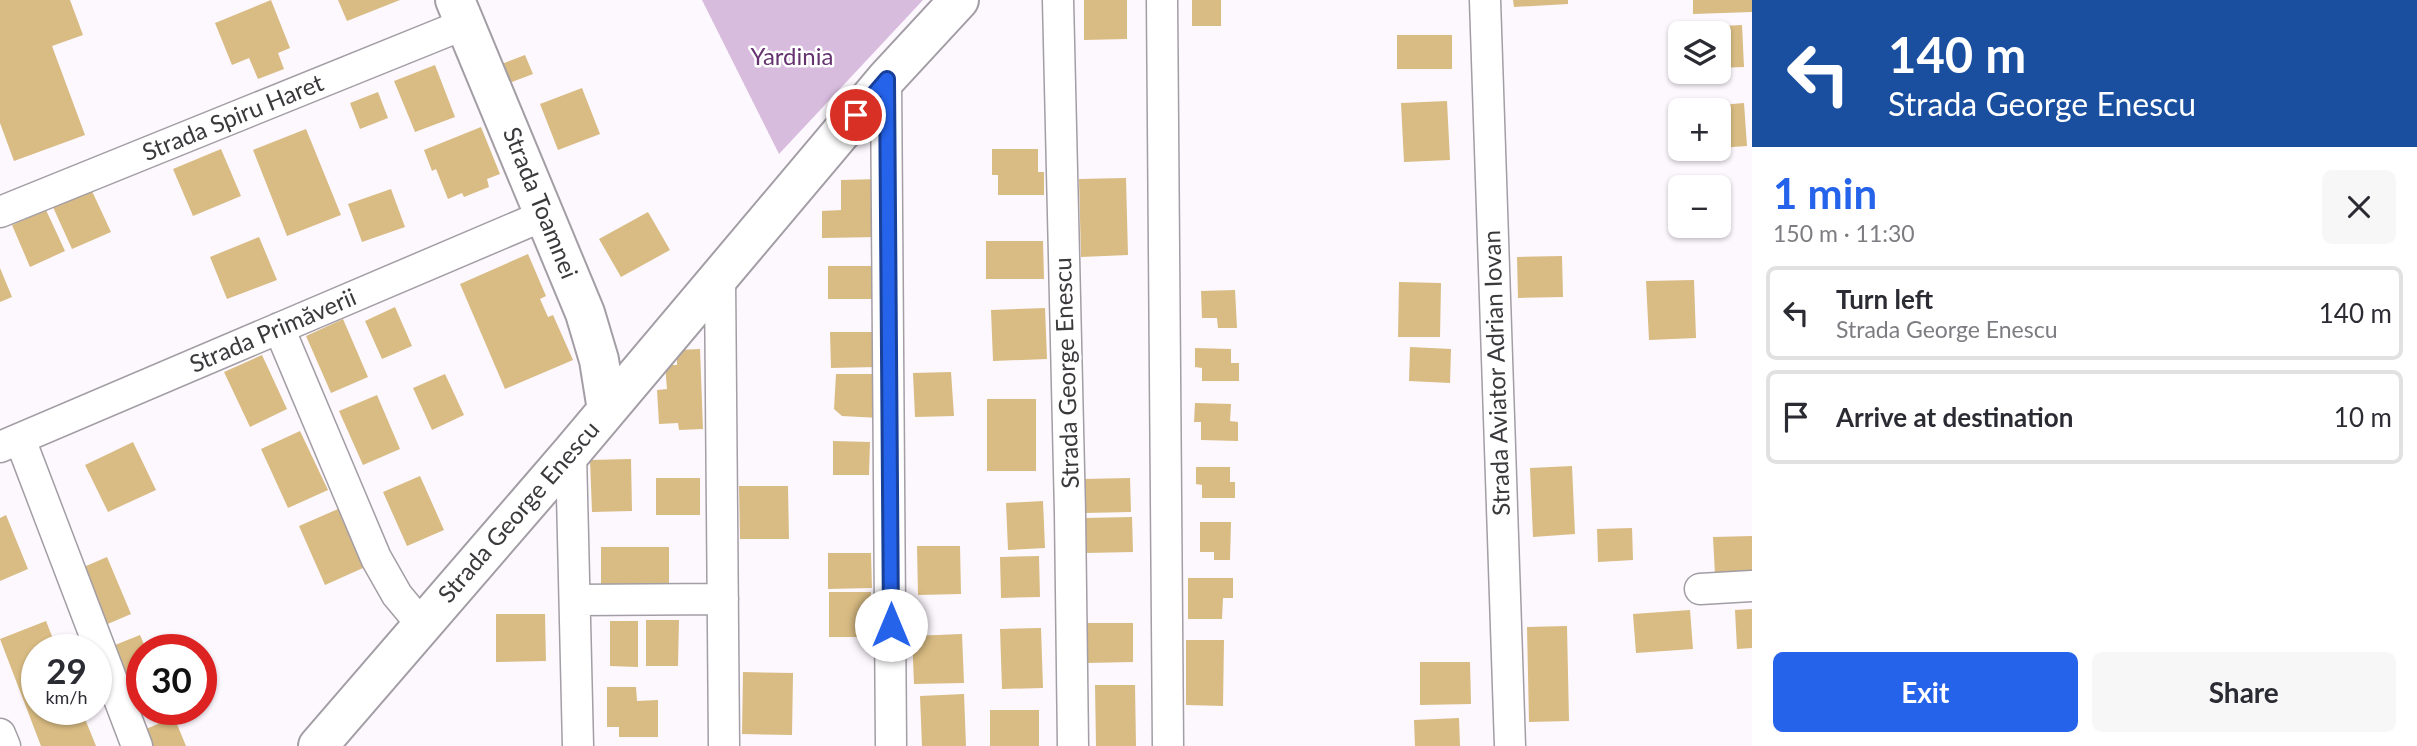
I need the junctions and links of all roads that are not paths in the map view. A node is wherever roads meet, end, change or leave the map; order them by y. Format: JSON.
{"nodes":[{"id":1,"x":959,"y":0,"type":"edge"},
{"id":2,"x":1058,"y":0,"type":"edge"},
{"id":3,"x":1161,"y":0,"type":"edge"},
{"id":4,"x":1485,"y":0,"type":"edge"},
{"id":5,"x":460,"y":12,"type":"edge"},
{"id":6,"x":887,"y":79,"type":"junction"},
{"id":7,"x":0,"y":212,"type":"edge"},
{"id":8,"x":545,"y":215,"type":"junction"},
{"id":9,"x":720,"y":278,"type":"junction"},
{"id":10,"x":279,"y":328,"type":"junction"},
{"id":11,"x":607,"y":410,"type":"junction"},
{"id":12,"x":10,"y":443,"type":"edge"},
{"id":13,"x":571,"y":453,"type":"junction"},
{"id":14,"x":1752,"y":586,"type":"edge"},
{"id":15,"x":1700,"y":589,"type":"dead end"},
{"id":16,"x":723,"y":599,"type":"junction"},
{"id":17,"x":576,"y":600,"type":"junction"},
{"id":18,"x":422,"y":625,"type":"junction"},
{"id":19,"x":0,"y":734,"type":"edge"},
{"id":20,"x":5,"y":746,"type":"edge"},
{"id":21,"x":137,"y":746,"type":"edge"},
{"id":22,"x":318,"y":746,"type":"edge"},
{"id":23,"x":578,"y":746,"type":"edge"},
{"id":24,"x":724,"y":746,"type":"edge"},
{"id":25,"x":891,"y":746,"type":"edge"},
{"id":26,"x":1073,"y":746,"type":"edge"},
{"id":27,"x":1168,"y":746,"type":"edge"},
{"id":28,"x":1510,"y":746,"type":"edge"}],
"edges":[{"from":1,"to":6,"type":"street","name":"Strada George Enescu"},
{"from":2,"to":26,"type":"street","name":"Strada George Enescu"},
{"from":3,"to":27,"type":"street"},
{"from":4,"to":28,"type":"street","name":"Strada Aviator Adrian Iovan"},
{"from":5,"to":7,"type":"street","name":"Strada Spiru Haret"},
{"from":5,"to":8,"type":"street","name":"Strada Toamnei"},
{"from":6,"to":9,"type":"street","name":"Strada George Enescu"},
{"from":6,"to":25,"type":"street"},
{"from":8,"to":10,"type":"street","name":"Strada Primăverii"},
{"from":8,"to":11,"type":"street","name":"Strada Toamnei"},
{"from":9,"to":11,"type":"street","name":"Strada George Enescu"},
{"from":9,"to":16,"type":"street"},
{"from":10,"to":12,"type":"street","name":"Strada Primăverii"},
{"from":10,"to":18,"type":"street"},
{"from":11,"to":13,"type":"street","name":"Strada George Enescu"},
{"from":12,"to":21,"type":"street"},
{"from":13,"to":17,"type":"street"},
{"from":13,"to":18,"type":"street","name":"Strada George Enescu"},
{"from":14,"to":15,"type":"street"},
{"from":16,"to":17,"type":"street"},
{"from":16,"to":24,"type":"street"},
{"from":17,"to":23,"type":"street"},
{"from":18,"to":22,"type":"street","name":"Strada George Enescu"},
{"from":19,"to":20,"type":"street"}]}
